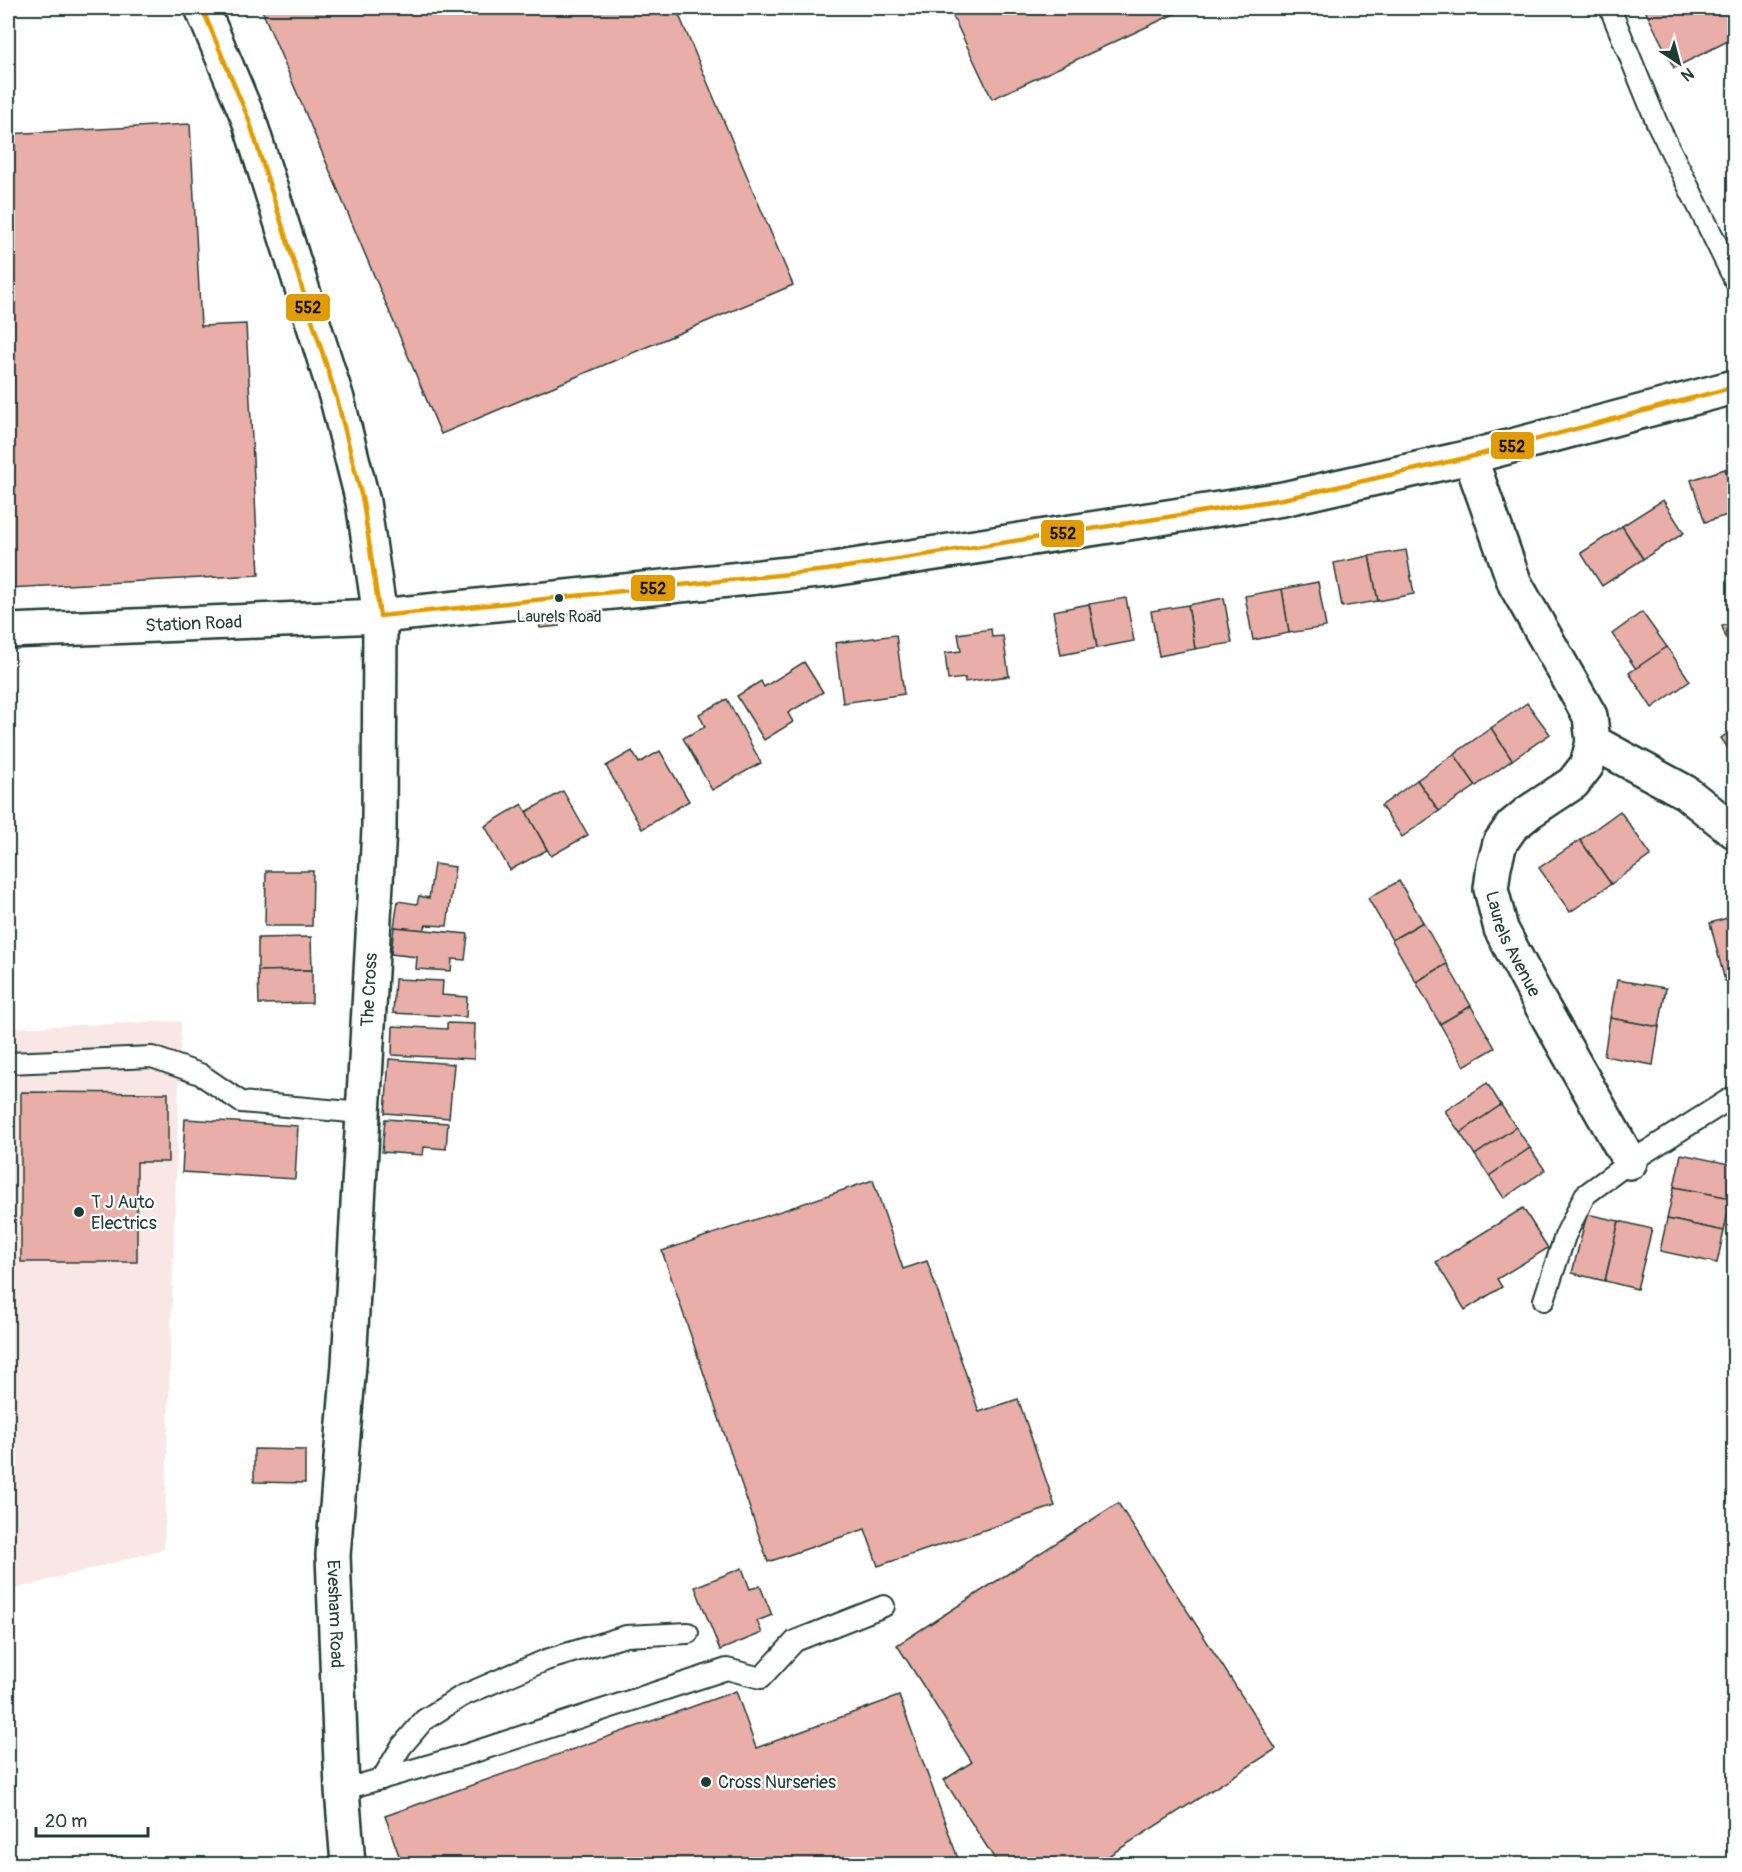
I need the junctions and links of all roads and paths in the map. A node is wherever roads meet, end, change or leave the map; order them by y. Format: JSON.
{"nodes":[{"id":1,"x":202,"y":8,"type":"edge"},
{"id":2,"x":1611,"y":8,"type":"edge"},
{"id":3,"x":1734,"y":279,"type":"edge"},
{"id":4,"x":1734,"y":387,"type":"edge"},
{"id":5,"x":1470,"y":457,"type":"junction"},
{"id":6,"x":380,"y":616,"type":"junction"},
{"id":7,"x":8,"y":630,"type":"edge"},
{"id":8,"x":1593,"y":742,"type":"junction"},
{"id":9,"x":1734,"y":831,"type":"edge"},
{"id":10,"x":8,"y":1063,"type":"edge"},
{"id":11,"x":1733,"y":1097,"type":"dead end"},
{"id":12,"x":361,"y":1113,"type":"junction"},
{"id":13,"x":1630,"y":1162,"type":"junction"},
{"id":14,"x":1544,"y":1300,"type":"dead end"},
{"id":15,"x":349,"y":1364,"type":"joint"},
{"id":16,"x":884,"y":1606,"type":"dead end"},
{"id":17,"x":688,"y":1633,"type":"dead end"},
{"id":18,"x":382,"y":1779,"type":"junction"},
{"id":19,"x":342,"y":1790,"type":"junction"},
{"id":20,"x":348,"y":1864,"type":"edge"}],
"edges":[{"from":1,"to":6,"type":"street"},
{"from":2,"to":3,"type":"lane"},
{"from":4,"to":5,"type":"street"},
{"from":5,"to":6,"type":"street"},
{"from":5,"to":8,"type":"street","name":"Laurels Avenue"},
{"from":6,"to":7,"type":"street","name":"Station Road"},
{"from":6,"to":12,"type":"street","name":"The Cross"},
{"from":8,"to":9,"type":"street"},
{"from":8,"to":13,"type":"street","name":"Laurels Avenue"},
{"from":10,"to":12,"type":"lane"},
{"from":11,"to":13,"type":"lane"},
{"from":12,"to":15,"type":"street","name":"The Cross"},
{"from":13,"to":14,"type":"lane"},
{"from":15,"to":19,"type":"street","name":"Evesham Road"},
{"from":16,"to":18,"type":"lane"},
{"from":17,"to":18,"type":"lane"},
{"from":18,"to":19,"type":"lane"},
{"from":19,"to":20,"type":"street","name":"Evesham Road"}]}
